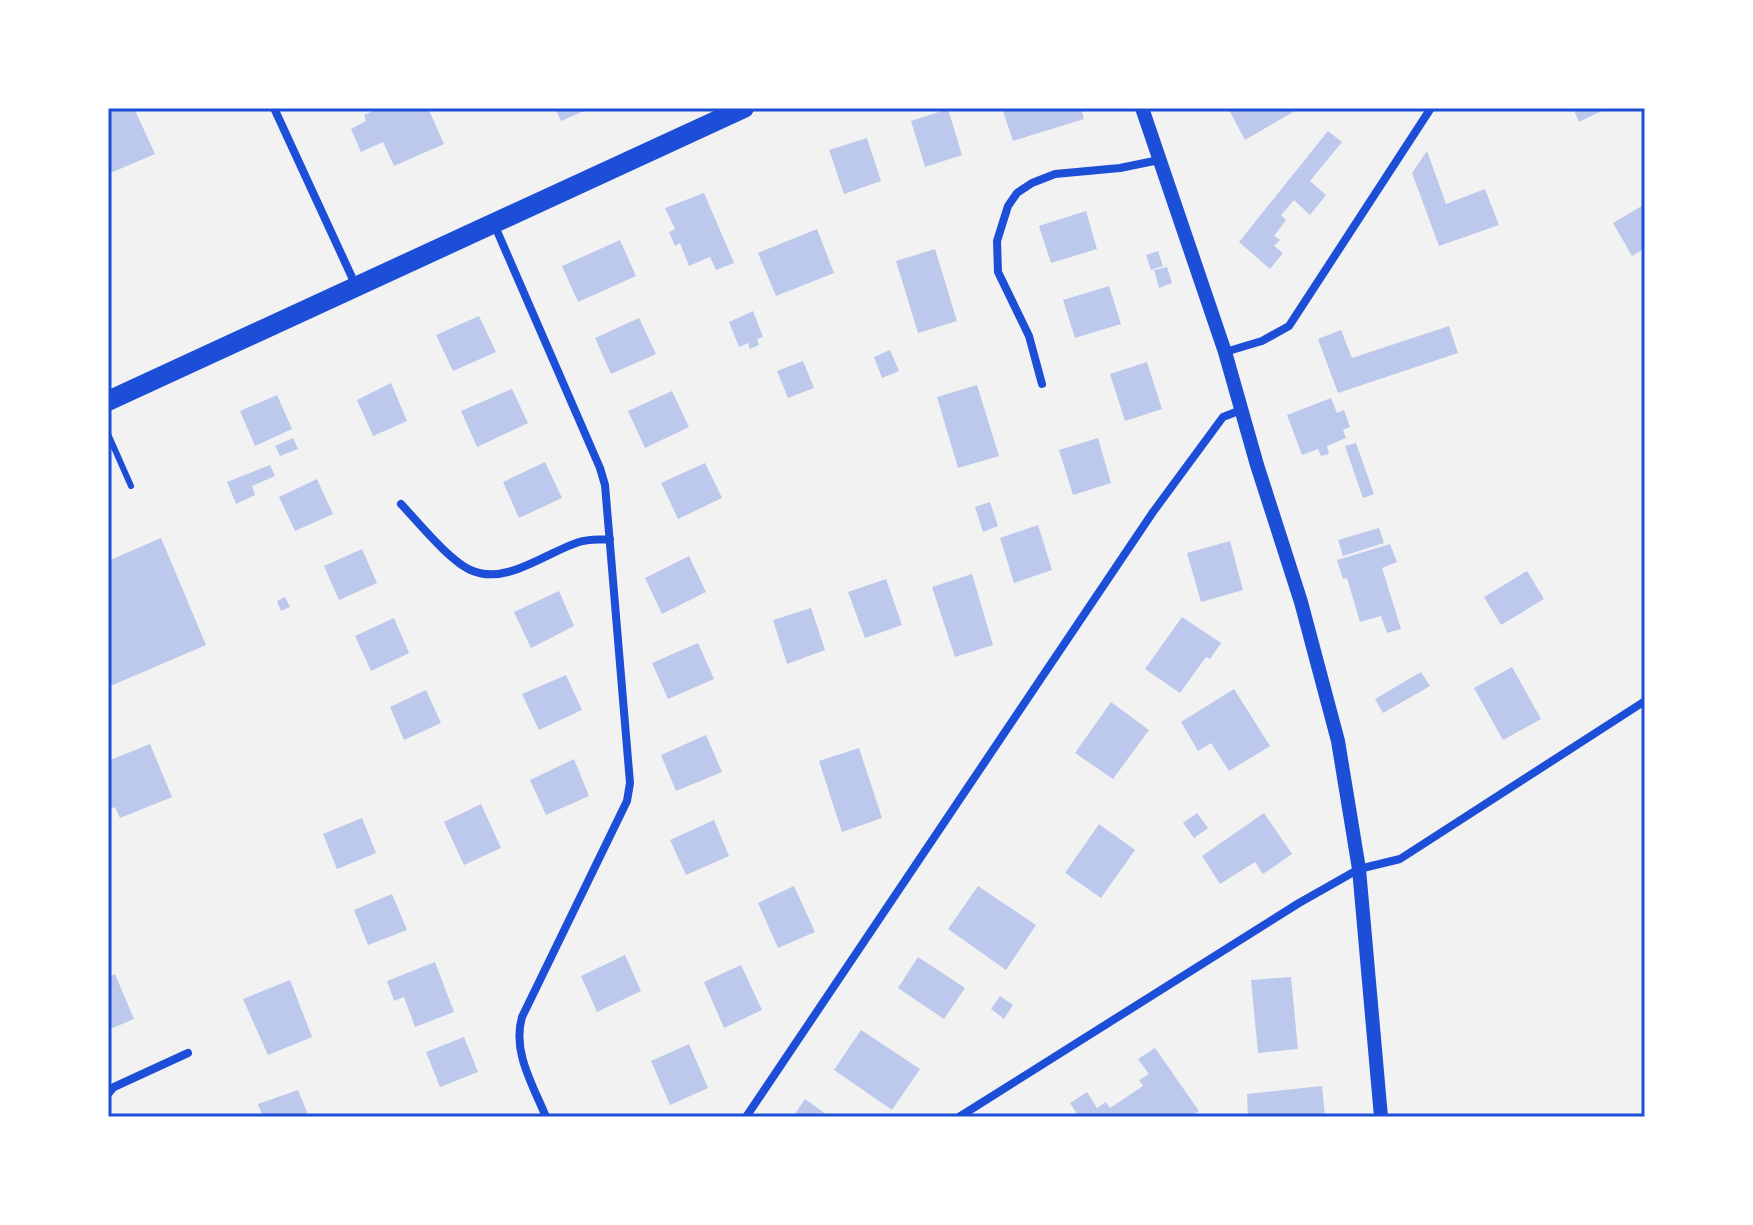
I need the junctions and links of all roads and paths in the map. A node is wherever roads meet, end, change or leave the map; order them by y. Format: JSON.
{"nodes":[{"id":1,"x":274,"y":108,"type":"edge"},
{"id":2,"x":744,"y":108,"type":"edge"},
{"id":3,"x":1142,"y":108,"type":"edge"},
{"id":4,"x":1431,"y":108,"type":"edge"},
{"id":5,"x":1159,"y":160,"type":"junction"},
{"id":6,"x":494,"y":224,"type":"junction"},
{"id":7,"x":356,"y":287,"type":"junction"},
{"id":8,"x":1225,"y":352,"type":"junction"},
{"id":9,"x":1042,"y":384,"type":"dead end"},
{"id":10,"x":108,"y":401,"type":"edge"},
{"id":11,"x":1241,"y":410,"type":"junction"},
{"id":12,"x":108,"y":434,"type":"edge"},
{"id":13,"x":131,"y":486,"type":"dead end"},
{"id":14,"x":401,"y":504,"type":"dead end"},
{"id":15,"x":610,"y":539,"type":"junction"},
{"id":16,"x":1645,"y":701,"type":"edge"},
{"id":17,"x":1359,"y":869,"type":"junction"},
{"id":18,"x":188,"y":1053,"type":"dead end"},
{"id":19,"x":108,"y":1094,"type":"edge"},
{"id":20,"x":546,"y":1117,"type":"edge"},
{"id":21,"x":746,"y":1117,"type":"edge"},
{"id":22,"x":959,"y":1117,"type":"edge"},
{"id":23,"x":1381,"y":1117,"type":"edge"}],
"edges":[{"from":1,"to":7,"type":"street"},
{"from":2,"to":6,"type":"main road"},
{"from":3,"to":5,"type":"street"},
{"from":4,"to":8,"type":"street"},
{"from":5,"to":8,"type":"street"},
{"from":5,"to":9,"type":"street"},
{"from":6,"to":7,"type":"main road"},
{"from":6,"to":15,"type":"street"},
{"from":7,"to":10,"type":"main road"},
{"from":8,"to":11,"type":"street"},
{"from":11,"to":17,"type":"street"},
{"from":11,"to":21,"type":"street"},
{"from":12,"to":13,"type":"lane"},
{"from":14,"to":15,"type":"street"},
{"from":15,"to":20,"type":"street"},
{"from":16,"to":17,"type":"street"},
{"from":17,"to":22,"type":"street"},
{"from":17,"to":23,"type":"street"},
{"from":18,"to":19,"type":"street"}]}
